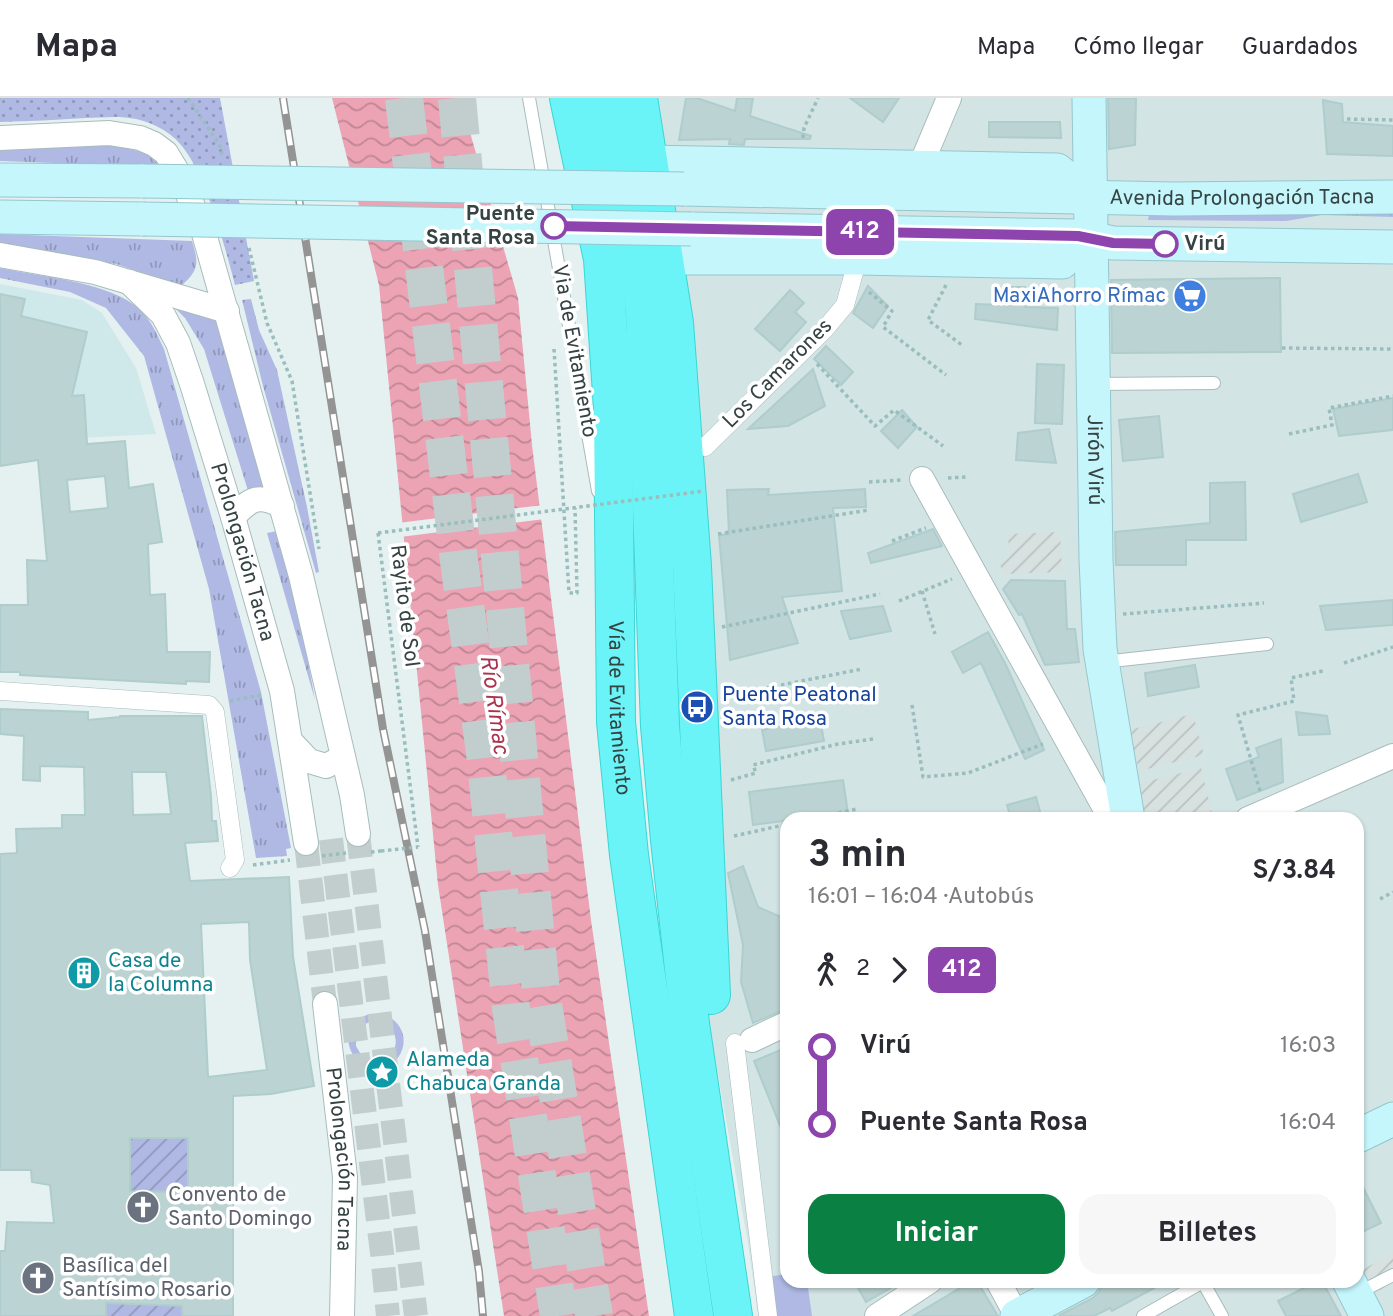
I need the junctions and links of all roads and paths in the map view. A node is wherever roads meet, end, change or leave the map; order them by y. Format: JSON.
{"nodes":[{"id":1,"x":187,"y":98,"type":"edge"},
{"id":2,"x":529,"y":98,"type":"edge"},
{"id":3,"x":569,"y":98,"type":"edge"},
{"id":4,"x":818,"y":98,"type":"edge"},
{"id":5,"x":949,"y":98,"type":"edge"},
{"id":6,"x":1089,"y":98,"type":"edge"},
{"id":7,"x":630,"y":99,"type":"edge"},
{"id":8,"x":1347,"y":119,"type":"dead end"},
{"id":9,"x":1393,"y":120,"type":"edge"},
{"id":10,"x":0,"y":138,"type":"edge"},
{"id":11,"x":648,"y":162,"type":"junction"},
{"id":12,"x":799,"y":165,"type":"junction"},
{"id":13,"x":920,"y":167,"type":"junction"},
{"id":14,"x":227,"y":169,"type":"dead end"},
{"id":15,"x":0,"y":180,"type":"edge"},
{"id":16,"x":1091,"y":197,"type":"junction"},
{"id":17,"x":1393,"y":197,"type":"edge"},
{"id":18,"x":0,"y":217,"type":"edge"},
{"id":19,"x":1085,"y":238,"type":"junction"},
{"id":20,"x":248,"y":243,"type":"dead end"},
{"id":21,"x":1393,"y":247,"type":"edge"},
{"id":22,"x":0,"y":256,"type":"edge"},
{"id":23,"x":666,"y":258,"type":"junction"},
{"id":24,"x":958,"y":260,"type":"junction"},
{"id":25,"x":855,"y":268,"type":"junction"},
{"id":26,"x":129,"y":282,"type":"junction"},
{"id":27,"x":228,"y":311,"type":"junction"},
{"id":28,"x":962,"y":345,"type":"dead end"},
{"id":29,"x":554,"y":347,"type":"dead end"},
{"id":30,"x":1282,"y":348,"type":"dead end"},
{"id":31,"x":1393,"y":349,"type":"edge"},
{"id":32,"x":804,"y":350,"type":"junction"},
{"id":33,"x":946,"y":375,"type":"dead end"},
{"id":34,"x":1214,"y":383,"type":"dead end"},
{"id":35,"x":1094,"y":384,"type":"junction"},
{"id":36,"x":1393,"y":396,"type":"edge"},
{"id":37,"x":1289,"y":434,"type":"dead end"},
{"id":38,"x":943,"y":446,"type":"dead end"},
{"id":39,"x":705,"y":447,"type":"dead end"},
{"id":40,"x":922,"y":479,"type":"dead end"},
{"id":41,"x":704,"y":491,"type":"dead end"},
{"id":42,"x":282,"y":506,"type":"junction"},
{"id":43,"x":575,"y":508,"type":"junction"},
{"id":44,"x":869,"y":510,"type":"dead end"},
{"id":45,"x":233,"y":517,"type":"junction"},
{"id":46,"x":946,"y":521,"type":"junction"},
{"id":47,"x":712,"y":535,"type":"dead end"},
{"id":48,"x":892,"y":541,"type":"dead end"},
{"id":49,"x":321,"y":560,"type":"dead end"},
{"id":50,"x":615,"y":562,"type":"junction"},
{"id":51,"x":973,"y":572,"type":"junction"},
{"id":52,"x":922,"y":592,"type":"junction"},
{"id":53,"x":880,"y":594,"type":"dead end"},
{"id":54,"x":899,"y":601,"type":"dead end"},
{"id":55,"x":1265,"y":603,"type":"dead end"},
{"id":56,"x":1099,"y":616,"type":"junction"},
{"id":57,"x":712,"y":630,"type":"dead end"},
{"id":58,"x":935,"y":634,"type":"dead end"},
{"id":59,"x":1267,"y":644,"type":"dead end"},
{"id":60,"x":1393,"y":647,"type":"edge"},
{"id":61,"x":1102,"y":663,"type":"junction"},
{"id":62,"x":1344,"y":663,"type":"dead end"},
{"id":63,"x":862,"y":669,"type":"dead end"},
{"id":64,"x":1323,"y":671,"type":"dead end"},
{"id":65,"x":0,"y":691,"type":"edge"},
{"id":66,"x":265,"y":694,"type":"dead end"},
{"id":67,"x":720,"y":697,"type":"dead end"},
{"id":68,"x":228,"y":701,"type":"dead end"},
{"id":69,"x":912,"y":705,"type":"dead end"},
{"id":70,"x":1064,"y":736,"type":"junction"},
{"id":71,"x":873,"y":739,"type":"dead end"},
{"id":72,"x":292,"y":743,"type":"junction"},
{"id":73,"x":1393,"y":756,"type":"edge"},
{"id":74,"x":343,"y":757,"type":"junction"},
{"id":75,"x":731,"y":780,"type":"dead end"},
{"id":76,"x":857,"y":809,"type":"dead end"},
{"id":77,"x":843,"y":812,"type":"edge"},
{"id":78,"x":1107,"y":812,"type":"edge"},
{"id":79,"x":1127,"y":812,"type":"edge"},
{"id":80,"x":1256,"y":812,"type":"edge"},
{"id":81,"x":1264,"y":812,"type":"edge"},
{"id":82,"x":780,"y":826,"type":"edge"},
{"id":83,"x":358,"y":834,"type":"tunnel mouth"},
{"id":84,"x":734,"y":836,"type":"dead end"},
{"id":85,"x":306,"y":843,"type":"tunnel mouth"},
{"id":86,"x":381,"y":851,"type":"dead end"},
{"id":87,"x":230,"y":868,"type":"dead end"},
{"id":88,"x":1393,"y":892,"type":"edge"},
{"id":89,"x":1380,"y":899,"type":"dead end"},
{"id":90,"x":325,"y":1004,"type":"tunnel mouth"},
{"id":91,"x":780,"y":1026,"type":"edge"},
{"id":92,"x":743,"y":1042,"type":"joint"},
{"id":93,"x":1393,"y":1119,"type":"edge"},
{"id":94,"x":706,"y":1126,"type":"junction"},
{"id":95,"x":1364,"y":1133,"type":"edge"},
{"id":96,"x":1393,"y":1275,"type":"edge"},
{"id":97,"x":919,"y":1288,"type":"edge"},
{"id":98,"x":1002,"y":1288,"type":"edge"},
{"id":99,"x":1066,"y":1288,"type":"edge"},
{"id":100,"x":1192,"y":1288,"type":"edge"},
{"id":101,"x":1206,"y":1288,"type":"edge"},
{"id":102,"x":1357,"y":1297,"type":"edge"},
{"id":103,"x":342,"y":1316,"type":"edge"},
{"id":104,"x":694,"y":1316,"type":"edge"},
{"id":105,"x":733,"y":1316,"type":"edge"},
{"id":106,"x":768,"y":1316,"type":"edge"},
{"id":107,"x":877,"y":1316,"type":"edge"},
{"id":108,"x":1017,"y":1316,"type":"edge"},
{"id":109,"x":1143,"y":1316,"type":"edge"},
{"id":110,"x":1222,"y":1316,"type":"edge"}],
"edges":[{"from":1,"to":14,"type":"path"},
{"from":2,"to":50,"type":"lane","name":"Via de Evitamiento"},
{"from":3,"to":50,"type":"highway","name":"Vía de Evitamiento"},
{"from":4,"to":12,"type":"path"},
{"from":5,"to":13,"type":"street"},
{"from":6,"to":16,"type":"main road","name":"Jirón Virú"},
{"from":7,"to":11,"type":"highway"},
{"from":7,"to":94,"type":"highway","name":"Vía de Evitamiento"},
{"from":8,"to":9,"type":"path"},
{"from":10,"to":27,"type":"street"},
{"from":11,"to":12,"type":"main road"},
{"from":11,"to":23,"type":"highway"},
{"from":12,"to":13,"type":"main road"},
{"from":13,"to":16,"type":"main road"},
{"from":15,"to":16,"type":"main road","bridge":true},
{"from":16,"to":17,"type":"main road","name":"Avenida Prolongación Tacna"},
{"from":16,"to":19,"type":"main road","name":"Jirón Virú"},
{"from":18,"to":19,"type":"main road","bridge":true},
{"from":19,"to":21,"type":"main road"},
{"from":19,"to":24,"type":"main road"},
{"from":19,"to":35,"type":"main road","name":"Jirón Virú"},
{"from":20,"to":49,"type":"path"},
{"from":22,"to":26,"type":"street","name":"Prolongación Tacna"},
{"from":23,"to":25,"type":"main road"},
{"from":23,"to":94,"type":"highway"},
{"from":24,"to":25,"type":"main road"},
{"from":24,"to":28,"type":"path"},
{"from":25,"to":32,"type":"street","name":"Los Camarones"},
{"from":25,"to":33,"type":"path"},
{"from":26,"to":27,"type":"street","name":"Prolongación Tacna"},
{"from":26,"to":45,"type":"street","name":"Prolongación Tacna"},
{"from":27,"to":42,"type":"street"},
{"from":29,"to":43,"type":"path"},
{"from":30,"to":31,"type":"path"},
{"from":32,"to":38,"type":"path"},
{"from":32,"to":39,"type":"street","name":"Los Camarones"},
{"from":34,"to":35,"type":"lane"},
{"from":35,"to":56,"type":"main road","name":"Jirón Virú"},
{"from":36,"to":37,"type":"path"},
{"from":40,"to":46,"type":"street"},
{"from":41,"to":43,"type":"path","name":"Rayito de Sol","bridge":true},
{"from":42,"to":45,"type":"street"},
{"from":42,"to":74,"type":"street"},
{"from":43,"to":86,"type":"path","name":"Rayito de Sol","bridge":true},
{"from":44,"to":47,"type":"path"},
{"from":45,"to":72,"type":"street","name":"Prolongación Tacna"},
{"from":46,"to":48,"type":"path"},
{"from":46,"to":51,"type":"street"},
{"from":50,"to":104,"type":"highway","name":"Vía de Evitamiento"},
{"from":51,"to":52,"type":"path"},
{"from":51,"to":70,"type":"street"},
{"from":52,"to":54,"type":"path"},
{"from":52,"to":58,"type":"path"},
{"from":53,"to":57,"type":"path"},
{"from":55,"to":56,"type":"path"},
{"from":56,"to":61,"type":"main road","name":"Jirón Virú"},
{"from":59,"to":61,"type":"lane"},
{"from":60,"to":62,"type":"path"},
{"from":61,"to":79,"type":"main road","name":"Jirón Virú"},
{"from":63,"to":67,"type":"path"},
{"from":64,"to":80,"type":"path"},
{"from":65,"to":87,"type":"street"},
{"from":66,"to":68,"type":"path"},
{"from":69,"to":70,"type":"path"},
{"from":70,"to":78,"type":"street"},
{"from":71,"to":75,"type":"path"},
{"from":72,"to":74,"type":"street"},
{"from":72,"to":85,"type":"street","name":"Prolongación Tacna"},
{"from":73,"to":81,"type":"street"},
{"from":74,"to":83,"type":"street"},
{"from":76,"to":77,"type":"path"},
{"from":82,"to":84,"type":"path"},
{"from":88,"to":89,"type":"path"},
{"from":90,"to":103,"type":"street","name":"Prolongación Tacna"},
{"from":91,"to":92,"type":"street"},
{"from":92,"to":106,"type":"street"},
{"from":93,"to":95,"type":"main road"},
{"from":94,"to":105,"type":"highway","name":"Vía de Evitamiento"},
{"from":96,"to":102,"type":"lane"},
{"from":97,"to":107,"type":"street"},
{"from":98,"to":108,"type":"street"},
{"from":99,"to":108,"type":"main road"},
{"from":100,"to":109,"type":"lane"},
{"from":101,"to":110,"type":"lane"}]}
